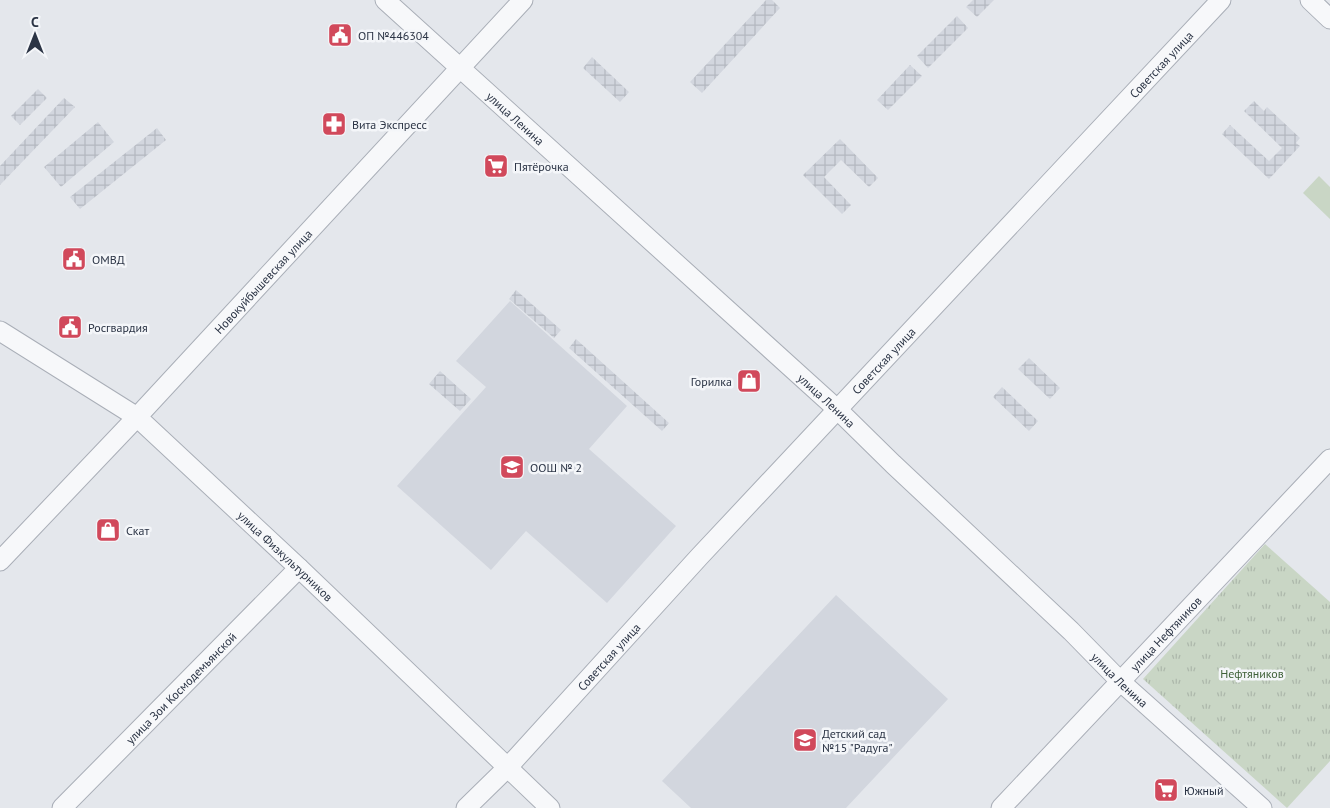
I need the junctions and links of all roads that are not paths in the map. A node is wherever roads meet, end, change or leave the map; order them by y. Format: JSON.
{"nodes":[{"id":1,"x":386,"y":0,"type":"edge"},
{"id":2,"x":523,"y":0,"type":"edge"},
{"id":3,"x":1221,"y":0,"type":"edge"},
{"id":4,"x":1310,"y":0,"type":"edge"},
{"id":5,"x":1330,"y":19,"type":"edge"},
{"id":6,"x":460,"y":67,"type":"junction"},
{"id":7,"x":0,"y":331,"type":"edge"},
{"id":8,"x":838,"y":410,"type":"junction"},
{"id":9,"x":137,"y":417,"type":"junction"},
{"id":10,"x":1330,"y":460,"type":"edge"},
{"id":11,"x":0,"y":561,"type":"edge"},
{"id":12,"x":299,"y":568,"type":"junction"},
{"id":13,"x":1121,"y":682,"type":"junction"},
{"id":14,"x":508,"y":767,"type":"junction"},
{"id":15,"x":62,"y":808,"type":"edge"},
{"id":16,"x":466,"y":808,"type":"edge"},
{"id":17,"x":550,"y":808,"type":"edge"},
{"id":18,"x":1000,"y":808,"type":"edge"},
{"id":19,"x":1262,"y":808,"type":"edge"}],
"edges":[{"from":1,"to":6,"type":"street","name":"улица Ленина"},
{"from":2,"to":6,"type":"street","name":"Новокуйбышевская улица"},
{"from":3,"to":8,"type":"street","name":"Советская улица"},
{"from":4,"to":5,"type":"street"},
{"from":6,"to":8,"type":"street","name":"улица Ленина"},
{"from":6,"to":9,"type":"street","name":"Новокуйбышевская улица"},
{"from":7,"to":9,"type":"street","name":"улица Физкультурников"},
{"from":8,"to":13,"type":"street","name":"улица Ленина"},
{"from":8,"to":14,"type":"street","name":"Советская улица"},
{"from":9,"to":11,"type":"street","name":"Новокуйбышевская улица"},
{"from":9,"to":12,"type":"street","name":"улица Физкультурников"},
{"from":10,"to":13,"type":"street","name":"улица Нефтяников"},
{"from":12,"to":14,"type":"street","name":"улица Физкультурников"},
{"from":12,"to":15,"type":"street","name":"улица Зои Космодемьянской"},
{"from":13,"to":18,"type":"street","name":"улица Нефтяников"},
{"from":13,"to":19,"type":"street","name":"улица Ленина"},
{"from":14,"to":16,"type":"street","name":"Советская улица"},
{"from":14,"to":17,"type":"street","name":"улица Физкультурников"}]}
